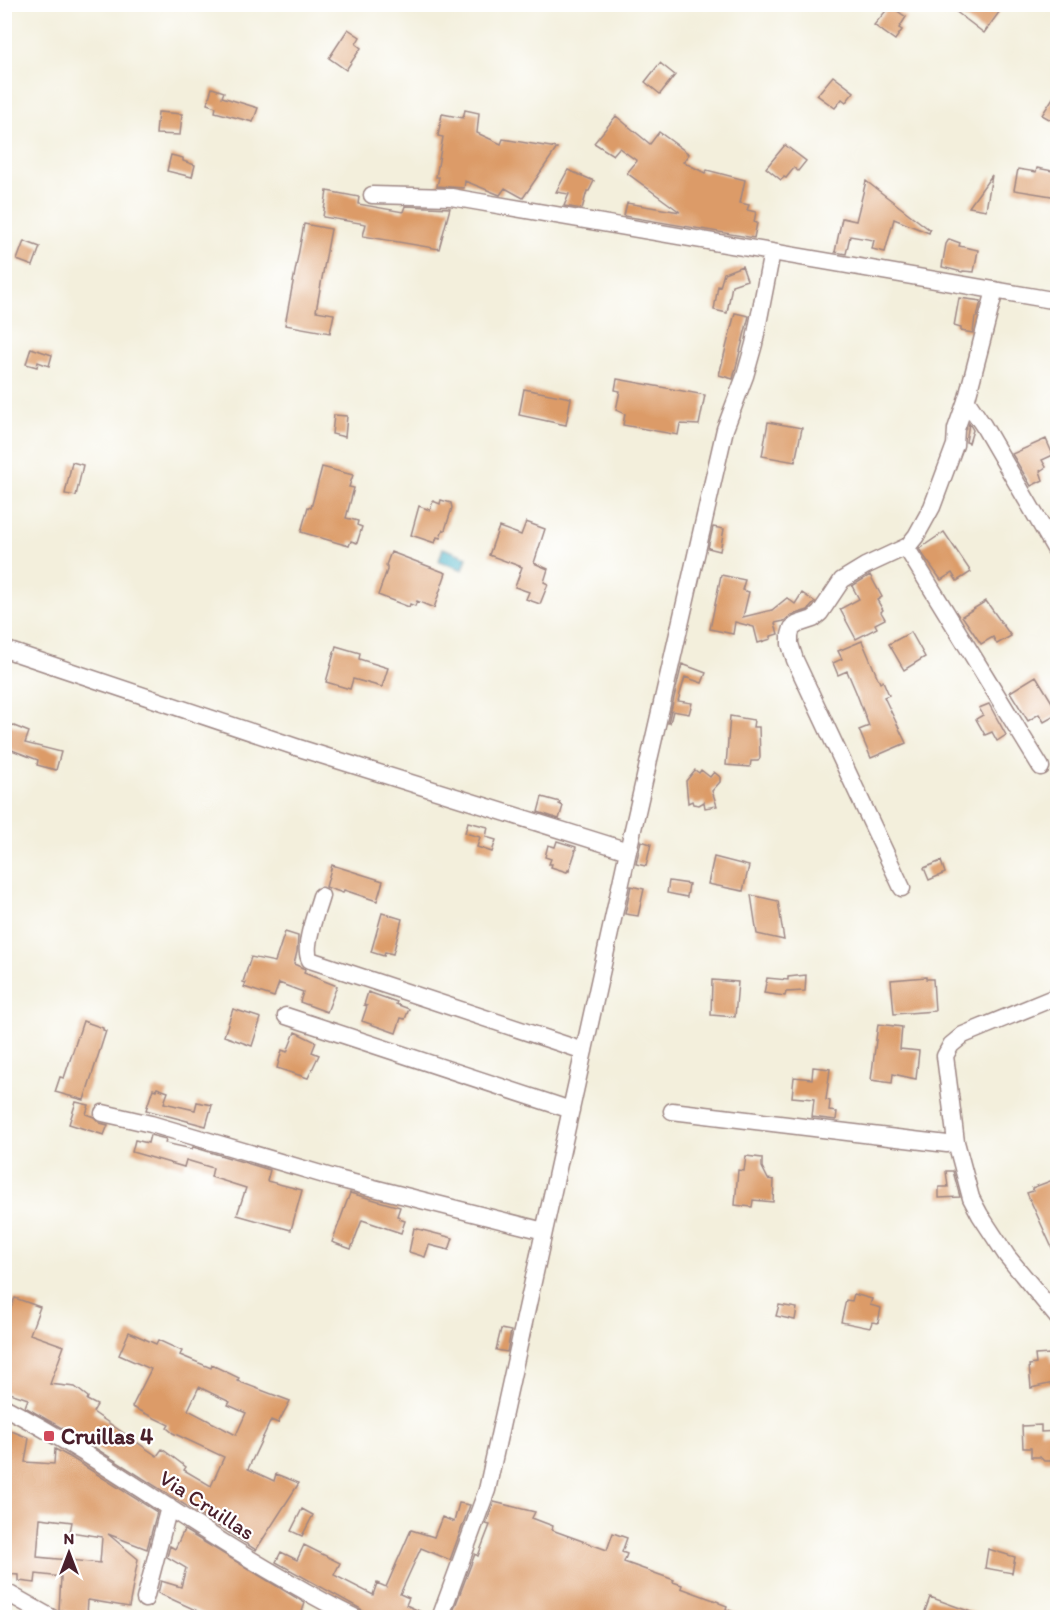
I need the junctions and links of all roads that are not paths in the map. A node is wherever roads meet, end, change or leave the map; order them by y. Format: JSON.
{"nodes":[{"id":1,"x":372,"y":195,"type":"dead end"},
{"id":2,"x":772,"y":252,"type":"junction"},
{"id":3,"x":995,"y":290,"type":"junction"},
{"id":4,"x":1058,"y":301,"type":"edge"},
{"id":5,"x":966,"y":400,"type":"junction"},
{"id":6,"x":906,"y":547,"type":"junction"},
{"id":7,"x":1058,"y":554,"type":"edge"},
{"id":8,"x":4,"y":649,"type":"edge"},
{"id":9,"x":1041,"y":767,"type":"dead end"},
{"id":10,"x":628,"y":851,"type":"junction"},
{"id":11,"x":902,"y":888,"type":"dead end"},
{"id":12,"x":321,"y":896,"type":"dead end"},
{"id":13,"x":1058,"y":996,"type":"edge"},
{"id":14,"x":286,"y":1016,"type":"dead end"},
{"id":15,"x":584,"y":1051,"type":"junction"},
{"id":16,"x":571,"y":1110,"type":"junction"},
{"id":17,"x":672,"y":1111,"type":"dead end"},
{"id":18,"x":103,"y":1113,"type":"dead end"},
{"id":19,"x":956,"y":1142,"type":"junction"},
{"id":20,"x":544,"y":1231,"type":"junction"},
{"id":21,"x":1058,"y":1318,"type":"edge"},
{"id":22,"x":4,"y":1407,"type":"edge"},
{"id":23,"x":169,"y":1507,"type":"junction"},
{"id":24,"x":4,"y":1591,"type":"edge"},
{"id":25,"x":145,"y":1599,"type":"dead end"},
{"id":26,"x":52,"y":1617,"type":"edge"},
{"id":27,"x":356,"y":1617,"type":"edge"},
{"id":28,"x":440,"y":1617,"type":"edge"}],
"edges":[{"from":1,"to":2,"type":"street"},
{"from":2,"to":3,"type":"street"},
{"from":2,"to":10,"type":"street"},
{"from":3,"to":4,"type":"street"},
{"from":3,"to":5,"type":"street"},
{"from":5,"to":6,"type":"street"},
{"from":5,"to":7,"type":"street"},
{"from":6,"to":9,"type":"street"},
{"from":6,"to":11,"type":"street"},
{"from":8,"to":10,"type":"street"},
{"from":10,"to":15,"type":"street"},
{"from":12,"to":15,"type":"street"},
{"from":13,"to":19,"type":"street"},
{"from":14,"to":16,"type":"street"},
{"from":15,"to":16,"type":"street"},
{"from":16,"to":20,"type":"street"},
{"from":17,"to":19,"type":"street"},
{"from":18,"to":20,"type":"street"},
{"from":19,"to":21,"type":"street"},
{"from":20,"to":28,"type":"street"},
{"from":22,"to":23,"type":"street","name":"Via Cruillas"},
{"from":23,"to":25,"type":"street"},
{"from":23,"to":27,"type":"street","name":"Via Cruillas"},
{"from":24,"to":26,"type":"street"}]}
